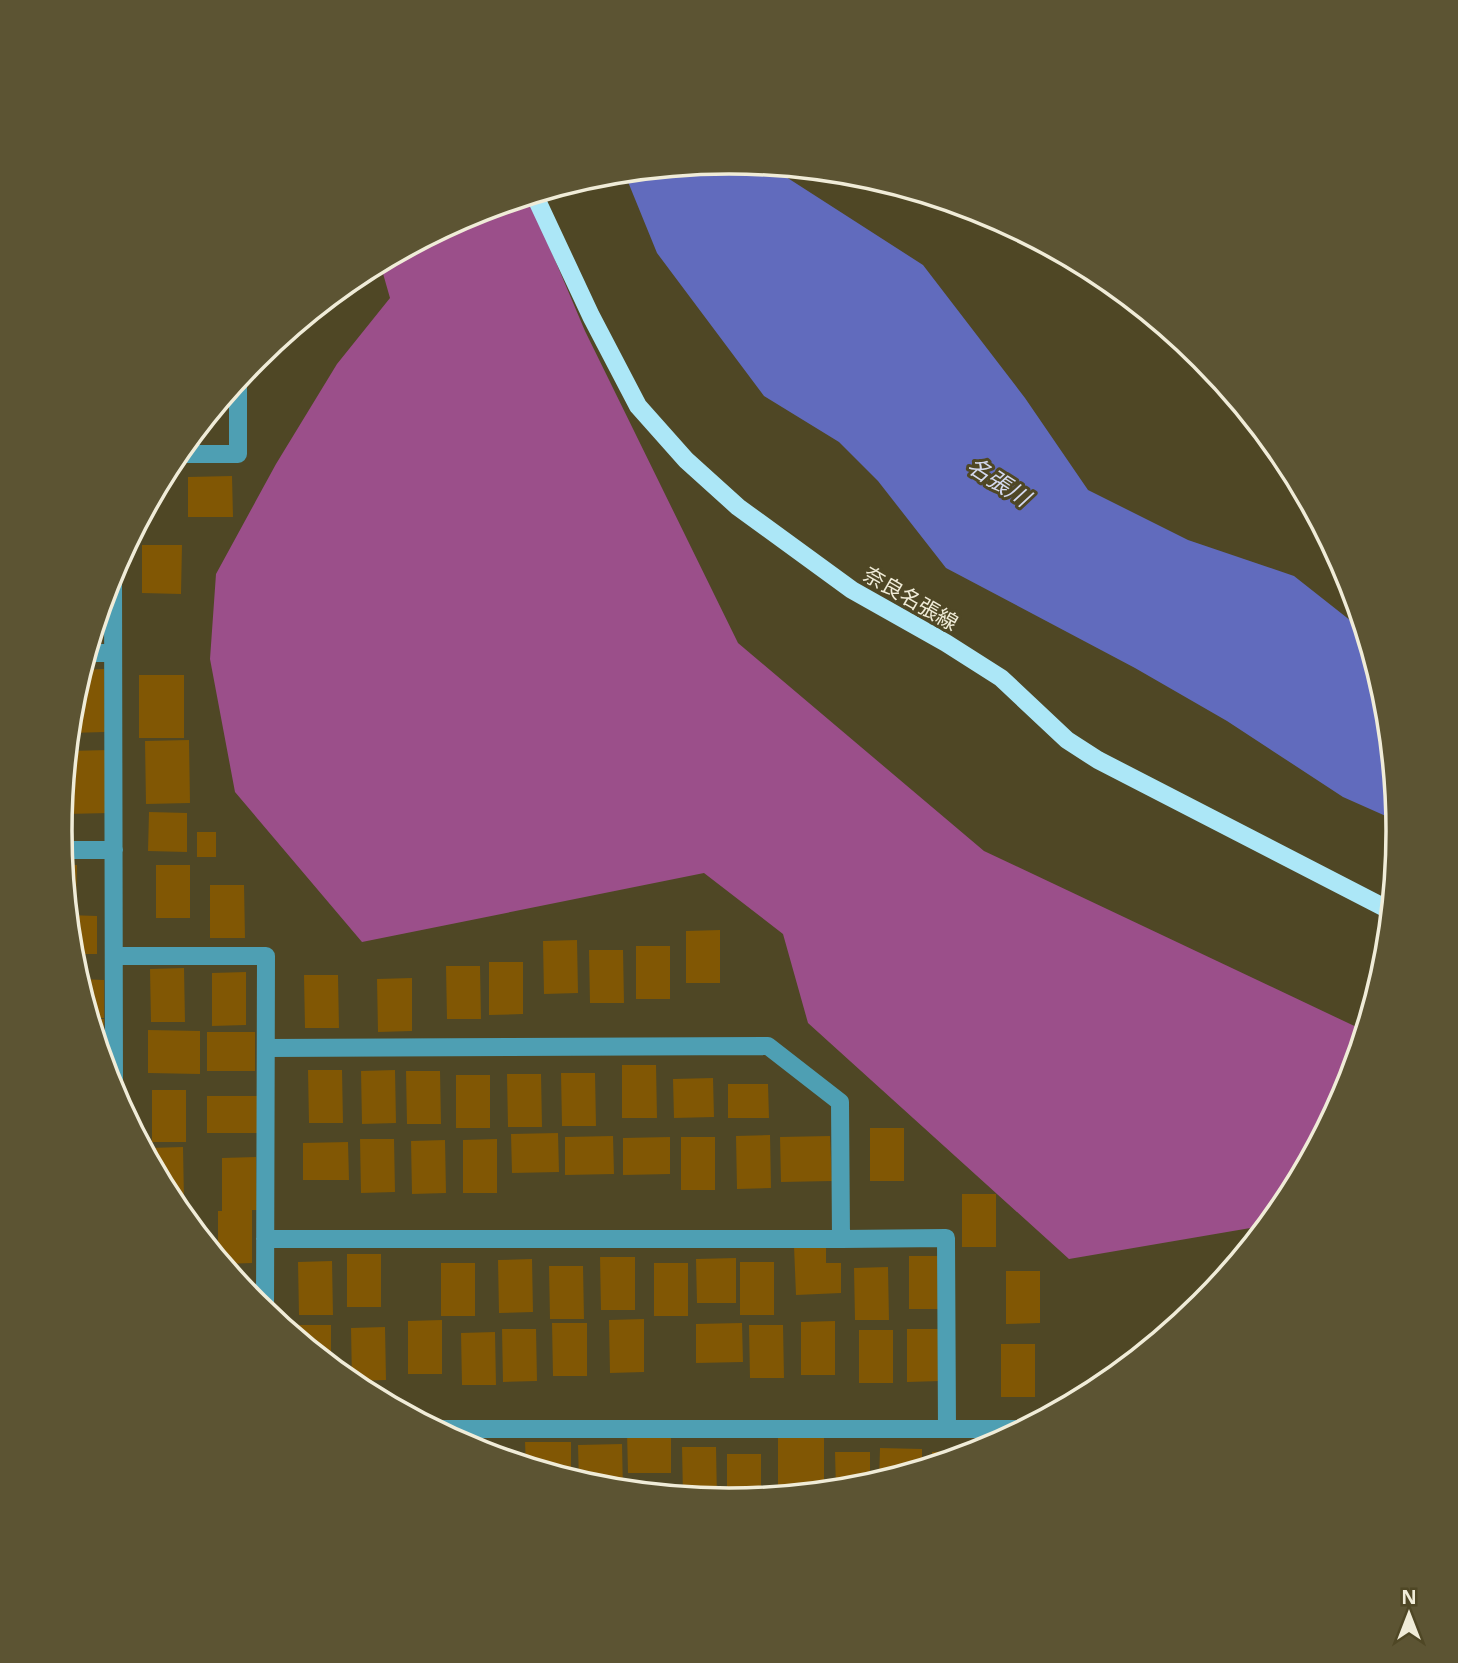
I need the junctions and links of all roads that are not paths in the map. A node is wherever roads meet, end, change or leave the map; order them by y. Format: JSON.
{"nodes":[{"id":1,"x":538,"y":203,"type":"edge"},
{"id":2,"x":239,"y":394,"type":"edge"},
{"id":3,"x":192,"y":454,"type":"edge"},
{"id":4,"x":113,"y":604,"type":"edge"},
{"id":5,"x":97,"y":653,"type":"edge"},
{"id":6,"x":113,"y":653,"type":"junction"},
{"id":7,"x":72,"y":850,"type":"edge"},
{"id":8,"x":114,"y":850,"type":"junction"},
{"id":9,"x":1382,"y":906,"type":"edge"},
{"id":10,"x":114,"y":956,"type":"junction"},
{"id":11,"x":266,"y":1048,"type":"junction"},
{"id":12,"x":114,"y":1062,"type":"edge"},
{"id":13,"x":265,"y":1238,"type":"junction"},
{"id":14,"x":841,"y":1238,"type":"junction"},
{"id":15,"x":265,"y":1297,"type":"edge"},
{"id":16,"x":455,"y":1429,"type":"edge"},
{"id":17,"x":947,"y":1429,"type":"junction"},
{"id":18,"x":1003,"y":1429,"type":"edge"}],
"edges":[{"from":1,"to":9,"type":"main road","name":"奈良名張線"},
{"from":2,"to":3,"type":"street"},
{"from":4,"to":6,"type":"street"},
{"from":5,"to":6,"type":"street"},
{"from":6,"to":8,"type":"street"},
{"from":7,"to":8,"type":"street"},
{"from":8,"to":10,"type":"street"},
{"from":10,"to":11,"type":"street"},
{"from":10,"to":12,"type":"street"},
{"from":11,"to":13,"type":"street"},
{"from":11,"to":14,"type":"street"},
{"from":13,"to":14,"type":"street"},
{"from":13,"to":15,"type":"street"},
{"from":14,"to":17,"type":"street"},
{"from":16,"to":17,"type":"street"},
{"from":17,"to":18,"type":"street"}]}
